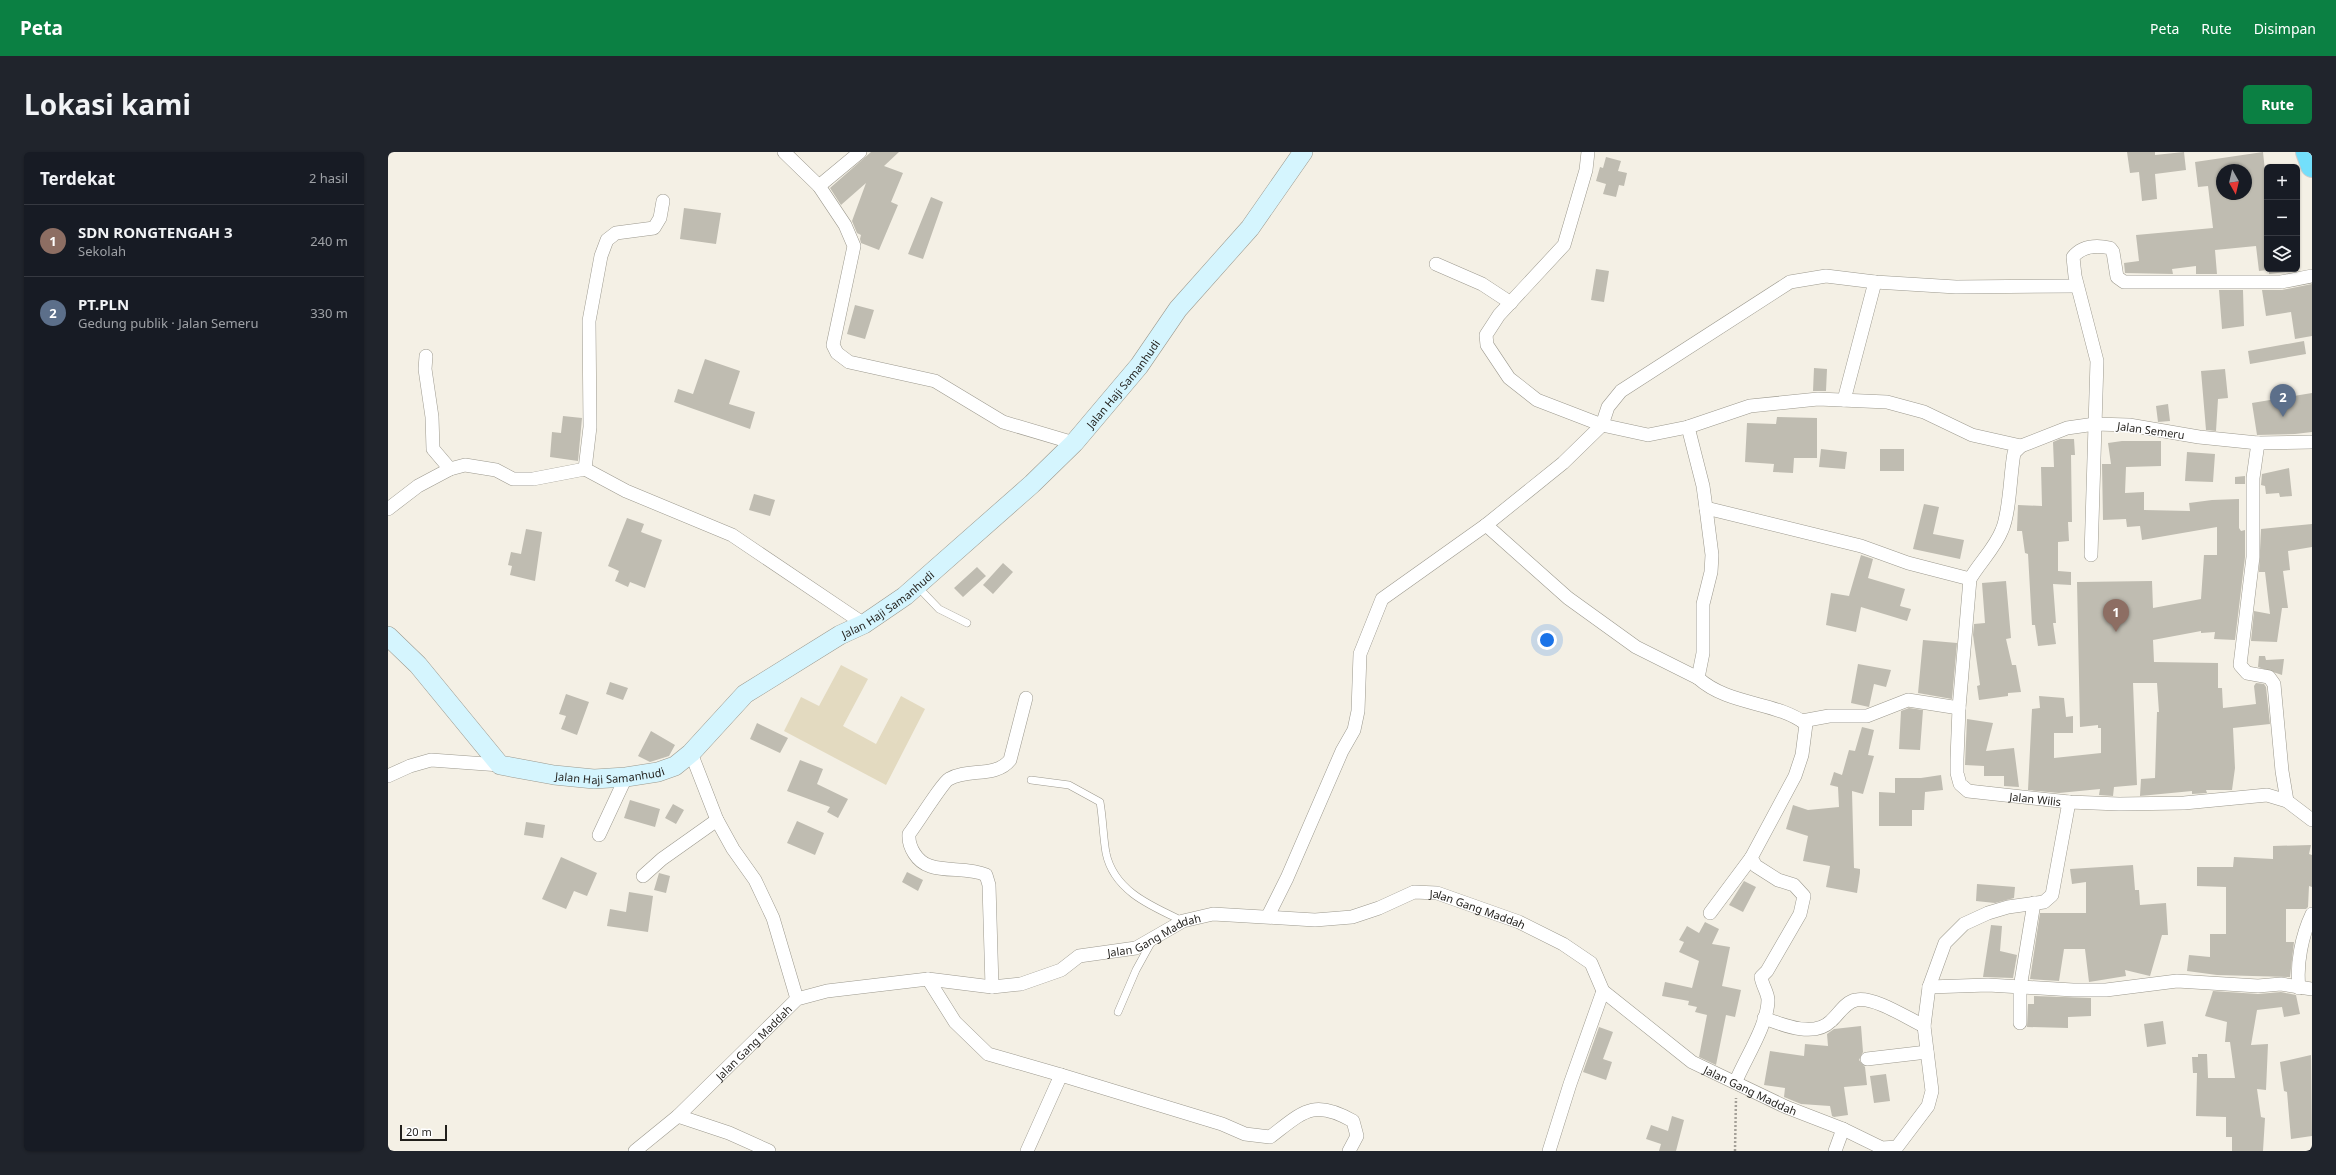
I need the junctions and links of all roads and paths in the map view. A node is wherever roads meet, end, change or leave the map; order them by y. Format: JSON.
{"nodes":[{"id":1,"x":784,"y":152,"type":"edge"},
{"id":2,"x":860,"y":152,"type":"edge"},
{"id":3,"x":1303,"y":152,"type":"edge"},
{"id":4,"x":1588,"y":152,"type":"edge"},
{"id":5,"x":2308,"y":152,"type":"edge"},
{"id":6,"x":2312,"y":166,"type":"edge"},
{"id":7,"x":819,"y":186,"type":"junction"},
{"id":8,"x":663,"y":201,"type":"dead end"},
{"id":9,"x":1436,"y":264,"type":"dead end"},
{"id":10,"x":2312,"y":276,"type":"edge"},
{"id":11,"x":1876,"y":282,"type":"junction"},
{"id":12,"x":2077,"y":286,"type":"junction"},
{"id":13,"x":1511,"y":303,"type":"junction"},
{"id":14,"x":426,"y":356,"type":"dead end"},
{"id":15,"x":1844,"y":400,"type":"junction"},
{"id":16,"x":2095,"y":424,"type":"junction"},
{"id":17,"x":1602,"y":425,"type":"junction"},
{"id":18,"x":1688,"y":428,"type":"junction"},
{"id":19,"x":2258,"y":442,"type":"junction"},
{"id":20,"x":2312,"y":442,"type":"edge"},
{"id":21,"x":1074,"y":443,"type":"junction"},
{"id":22,"x":2021,"y":446,"type":"junction"},
{"id":23,"x":450,"y":469,"type":"junction"},
{"id":24,"x":585,"y":469,"type":"junction"},
{"id":25,"x":1706,"y":508,"type":"junction"},
{"id":26,"x":388,"y":509,"type":"edge"},
{"id":27,"x":1486,"y":525,"type":"junction"},
{"id":28,"x":2091,"y":555,"type":"dead end"},
{"id":29,"x":1970,"y":579,"type":"junction"},
{"id":30,"x":917,"y":585,"type":"junction"},
{"id":31,"x":967,"y":623,"type":"dead end"},
{"id":32,"x":864,"y":624,"type":"junction"},
{"id":33,"x":388,"y":636,"type":"edge"},
{"id":34,"x":1698,"y":678,"type":"junction"},
{"id":35,"x":1026,"y":698,"type":"dead end"},
{"id":36,"x":1959,"y":708,"type":"junction"},
{"id":37,"x":1802,"y":721,"type":"junction"},
{"id":38,"x":691,"y":752,"type":"junction"},
{"id":39,"x":500,"y":765,"type":"junction"},
{"id":40,"x":388,"y":776,"type":"edge"},
{"id":41,"x":626,"y":777,"type":"junction"},
{"id":42,"x":1031,"y":780,"type":"dead end"},
{"id":43,"x":2287,"y":801,"type":"junction"},
{"id":44,"x":2069,"y":802,"type":"junction"},
{"id":45,"x":717,"y":820,"type":"junction"},
{"id":46,"x":2312,"y":820,"type":"edge"},
{"id":47,"x":599,"y":835,"type":"dead end"},
{"id":48,"x":1751,"y":858,"type":"junction"},
{"id":49,"x":643,"y":876,"type":"dead end"},
{"id":50,"x":2034,"y":903,"type":"junction"},
{"id":51,"x":1710,"y":913,"type":"dead end"},
{"id":52,"x":2312,"y":914,"type":"edge"},
{"id":53,"x":1268,"y":916,"type":"junction"},
{"id":54,"x":1183,"y":921,"type":"junction"},
{"id":55,"x":1154,"y":939,"type":"junction"},
{"id":56,"x":928,"y":979,"type":"junction"},
{"id":57,"x":992,"y":987,"type":"junction"},
{"id":58,"x":1929,"y":987,"type":"junction"},
{"id":59,"x":2020,"y":988,"type":"junction"},
{"id":60,"x":2308,"y":990,"type":"edge"},
{"id":61,"x":1604,"y":991,"type":"junction"},
{"id":62,"x":797,"y":999,"type":"junction"},
{"id":63,"x":1118,"y":1012,"type":"dead end"},
{"id":64,"x":1764,"y":1018,"type":"junction"},
{"id":65,"x":2020,"y":1023,"type":"dead end"},
{"id":66,"x":1924,"y":1026,"type":"junction"},
{"id":67,"x":1928,"y":1052,"type":"junction"},
{"id":68,"x":1867,"y":1059,"type":"dead end"},
{"id":69,"x":1061,"y":1075,"type":"junction"},
{"id":70,"x":1736,"y":1081,"type":"junction"},
{"id":71,"x":678,"y":1116,"type":"junction"},
{"id":72,"x":1843,"y":1129,"type":"junction"},
{"id":73,"x":635,"y":1151,"type":"edge"},
{"id":74,"x":769,"y":1151,"type":"edge"},
{"id":75,"x":1027,"y":1151,"type":"edge"},
{"id":76,"x":1349,"y":1151,"type":"edge"},
{"id":77,"x":1549,"y":1151,"type":"edge"},
{"id":78,"x":1735,"y":1151,"type":"edge"},
{"id":79,"x":1835,"y":1151,"type":"edge"}],
"edges":[{"from":1,"to":7,"type":"street"},
{"from":2,"to":7,"type":"street"},
{"from":3,"to":21,"type":"street","name":"Jalan Haji Samanhudi"},
{"from":4,"to":13,"type":"street"},
{"from":5,"to":6,"type":"highway"},
{"from":7,"to":21,"type":"street"},
{"from":8,"to":24,"type":"street"},
{"from":9,"to":13,"type":"street"},
{"from":10,"to":12,"type":"street"},
{"from":11,"to":12,"type":"street"},
{"from":11,"to":15,"type":"street"},
{"from":11,"to":17,"type":"street"},
{"from":12,"to":16,"type":"street"},
{"from":13,"to":17,"type":"street"},
{"from":14,"to":23,"type":"street"},
{"from":15,"to":18,"type":"street"},
{"from":15,"to":22,"type":"street"},
{"from":16,"to":19,"type":"street","name":"Jalan Semeru"},
{"from":16,"to":22,"type":"street","name":"Jalan Semeru"},
{"from":16,"to":28,"type":"street"},
{"from":17,"to":18,"type":"street"},
{"from":17,"to":27,"type":"street"},
{"from":18,"to":25,"type":"street"},
{"from":19,"to":20,"type":"street","name":"Jalan Semeru"},
{"from":19,"to":43,"type":"street"},
{"from":21,"to":30,"type":"street","name":"Jalan Haji Samanhudi"},
{"from":22,"to":29,"type":"street"},
{"from":23,"to":24,"type":"street"},
{"from":23,"to":26,"type":"street"},
{"from":24,"to":32,"type":"street"},
{"from":25,"to":29,"type":"street"},
{"from":25,"to":34,"type":"street"},
{"from":27,"to":34,"type":"street"},
{"from":27,"to":53,"type":"street"},
{"from":29,"to":36,"type":"street","name":"Jalan Wilis"},
{"from":30,"to":31,"type":"lane"},
{"from":30,"to":32,"type":"street","name":"Jalan Haji Samanhudi"},
{"from":32,"to":38,"type":"street","name":"Jalan Haji Samanhudi"},
{"from":33,"to":39,"type":"street"},
{"from":34,"to":37,"type":"street"},
{"from":35,"to":57,"type":"street"},
{"from":36,"to":37,"type":"street"},
{"from":36,"to":44,"type":"street","name":"Jalan Wilis"},
{"from":37,"to":48,"type":"street"},
{"from":38,"to":41,"type":"street","name":"Jalan Haji Samanhudi"},
{"from":38,"to":45,"type":"street"},
{"from":39,"to":40,"type":"street"},
{"from":39,"to":41,"type":"street","name":"Jalan Haji Samanhudi"},
{"from":41,"to":47,"type":"street"},
{"from":42,"to":54,"type":"lane"},
{"from":43,"to":44,"type":"street","name":"Jalan Wilis"},
{"from":43,"to":46,"type":"street","name":"Jalan Wilis"},
{"from":44,"to":50,"type":"street","name":"Jalan Gang Maddah"},
{"from":45,"to":49,"type":"street"},
{"from":45,"to":62,"type":"street"},
{"from":48,"to":51,"type":"street"},
{"from":48,"to":64,"type":"street"},
{"from":50,"to":58,"type":"street","name":"Jalan Gang Maddah"},
{"from":50,"to":59,"type":"street"},
{"from":52,"to":60,"type":"street"},
{"from":53,"to":54,"type":"street","name":"Jalan Gang Maddah"},
{"from":53,"to":61,"type":"street","name":"Jalan Gang Maddah"},
{"from":54,"to":55,"type":"street","name":"Jalan Gang Maddah"},
{"from":55,"to":57,"type":"street","name":"Jalan Gang Maddah"},
{"from":55,"to":63,"type":"lane"},
{"from":56,"to":57,"type":"street","name":"Jalan Gang Maddah"},
{"from":56,"to":62,"type":"street","name":"Jalan Gang Maddah"},
{"from":56,"to":69,"type":"street"},
{"from":58,"to":59,"type":"street"},
{"from":58,"to":66,"type":"street","name":"Jalan Gang Maddah"},
{"from":59,"to":60,"type":"street"},
{"from":59,"to":65,"type":"street"},
{"from":61,"to":70,"type":"street","name":"Jalan Gang Maddah"},
{"from":61,"to":77,"type":"street"},
{"from":62,"to":71,"type":"street","name":"Jalan Gang Maddah"},
{"from":64,"to":66,"type":"street"},
{"from":64,"to":70,"type":"street"},
{"from":66,"to":67,"type":"street","name":"Jalan Gang Maddah"},
{"from":67,"to":68,"type":"street"},
{"from":67,"to":72,"type":"street","name":"Jalan Gang Maddah"},
{"from":69,"to":75,"type":"street"},
{"from":69,"to":76,"type":"street"},
{"from":70,"to":72,"type":"street","name":"Jalan Gang Maddah"},
{"from":70,"to":78,"type":"path"},
{"from":71,"to":73,"type":"street","name":"Jalan Gang Maddah"},
{"from":71,"to":74,"type":"street"},
{"from":72,"to":79,"type":"street"}]}
